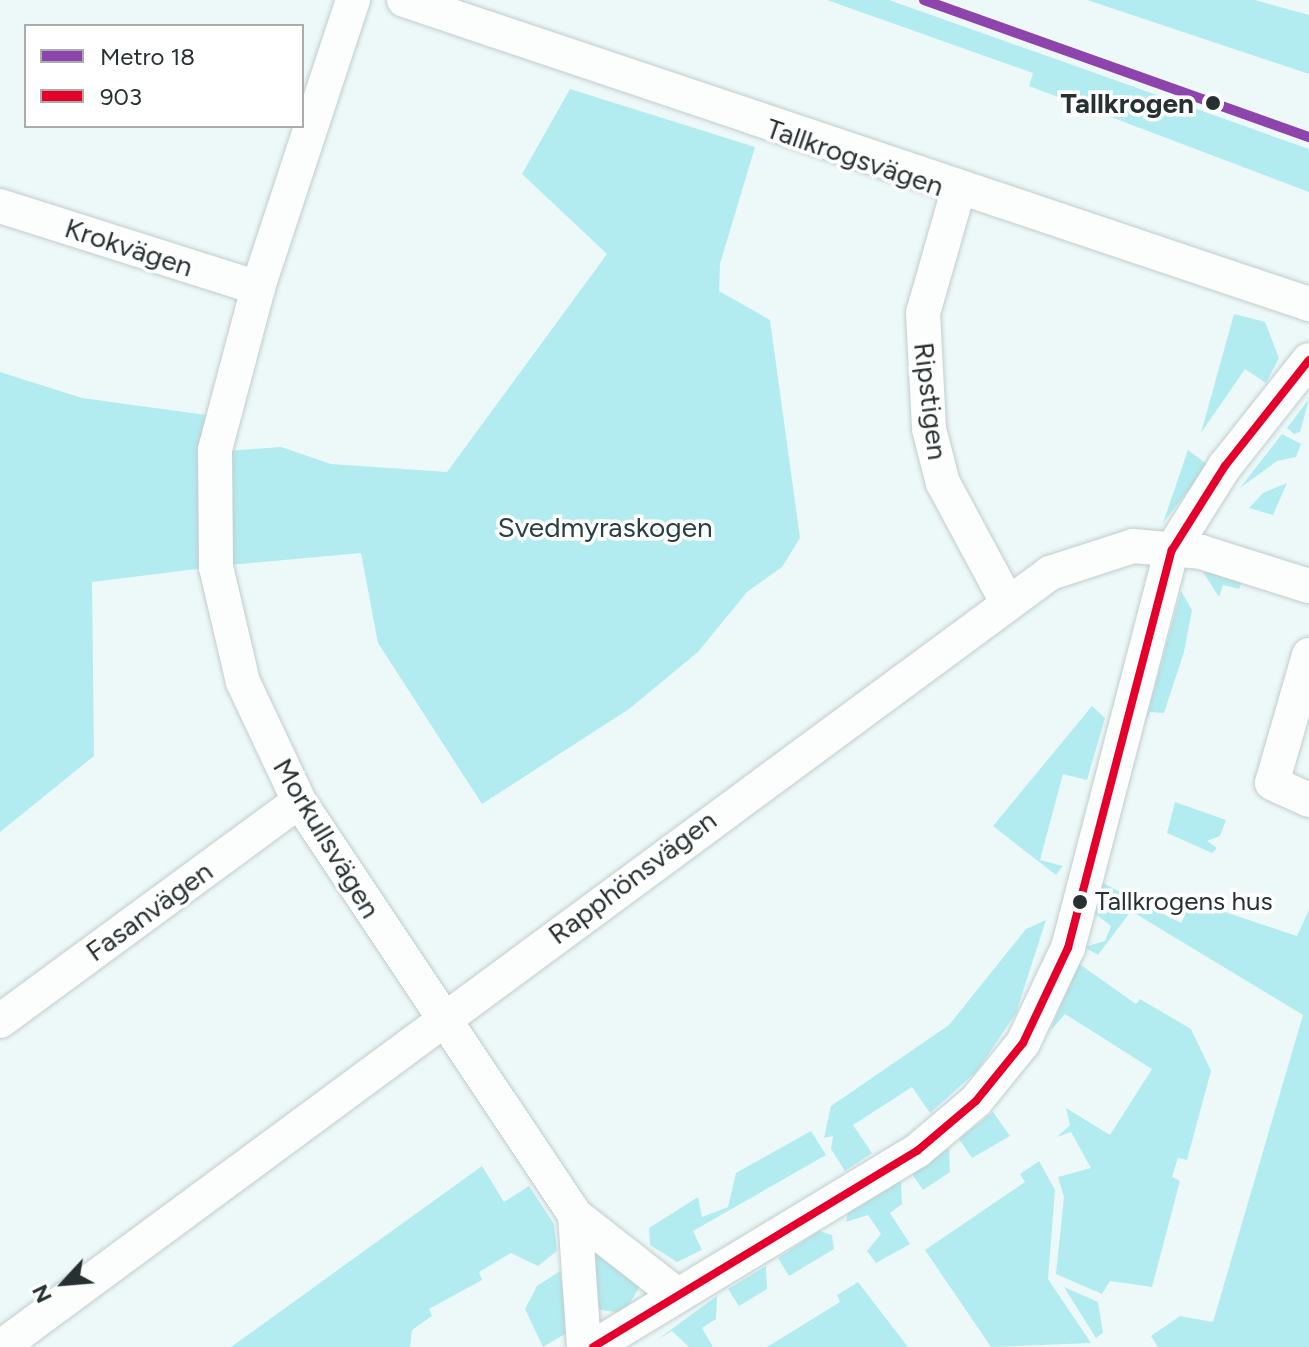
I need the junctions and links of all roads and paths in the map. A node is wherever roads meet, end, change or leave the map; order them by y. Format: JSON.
{"nodes":[{"id":1,"x":353,"y":0,"type":"edge"},
{"id":2,"x":404,"y":0,"type":"edge"},
{"id":3,"x":958,"y":191,"type":"junction"},
{"id":4,"x":0,"y":206,"type":"edge"},
{"id":5,"x":258,"y":288,"type":"junction"},
{"id":6,"x":1309,"y":304,"type":"edge"},
{"id":7,"x":1309,"y":360,"type":"edge"},
{"id":8,"x":1172,"y":550,"type":"junction"},
{"id":9,"x":1309,"y":586,"type":"edge"},
{"id":10,"x":1006,"y":600,"type":"junction"},
{"id":11,"x":1309,"y":655,"type":"edge"},
{"id":12,"x":1309,"y":800,"type":"edge"},
{"id":13,"x":299,"y":801,"type":"junction"},
{"id":14,"x":441,"y":1019,"type":"junction"},
{"id":15,"x":0,"y":1021,"type":"edge"},
{"id":16,"x":575,"y":1215,"type":"junction"},
{"id":17,"x":677,"y":1295,"type":"junction"},
{"id":18,"x":1,"y":1347,"type":"edge"},
{"id":19,"x":584,"y":1347,"type":"edge"},
{"id":20,"x":593,"y":1347,"type":"edge"}],
"edges":[{"from":1,"to":5,"type":"street","name":"Morkullsvägen"},
{"from":2,"to":3,"type":"street","name":"Tallkrogsvägen"},
{"from":3,"to":6,"type":"street","name":"Tallkrogsvägen"},
{"from":3,"to":10,"type":"street","name":"Ripstigen"},
{"from":4,"to":5,"type":"street","name":"Krokvägen"},
{"from":5,"to":13,"type":"street","name":"Morkullsvägen"},
{"from":7,"to":8,"type":"street"},
{"from":8,"to":9,"type":"street","name":"Rapphönsvägen"},
{"from":8,"to":10,"type":"street","name":"Rapphönsvägen"},
{"from":8,"to":17,"type":"street"},
{"from":10,"to":14,"type":"street","name":"Rapphönsvägen"},
{"from":11,"to":12,"type":"street"},
{"from":13,"to":14,"type":"street","name":"Morkullsvägen"},
{"from":13,"to":15,"type":"street","name":"Fasanvägen"},
{"from":14,"to":16,"type":"street","name":"Morkullsvägen"},
{"from":14,"to":18,"type":"street","name":"Rapphönsvägen"},
{"from":16,"to":17,"type":"street","name":"Morkullsvägen"},
{"from":16,"to":19,"type":"street"},
{"from":17,"to":20,"type":"street"}]}
